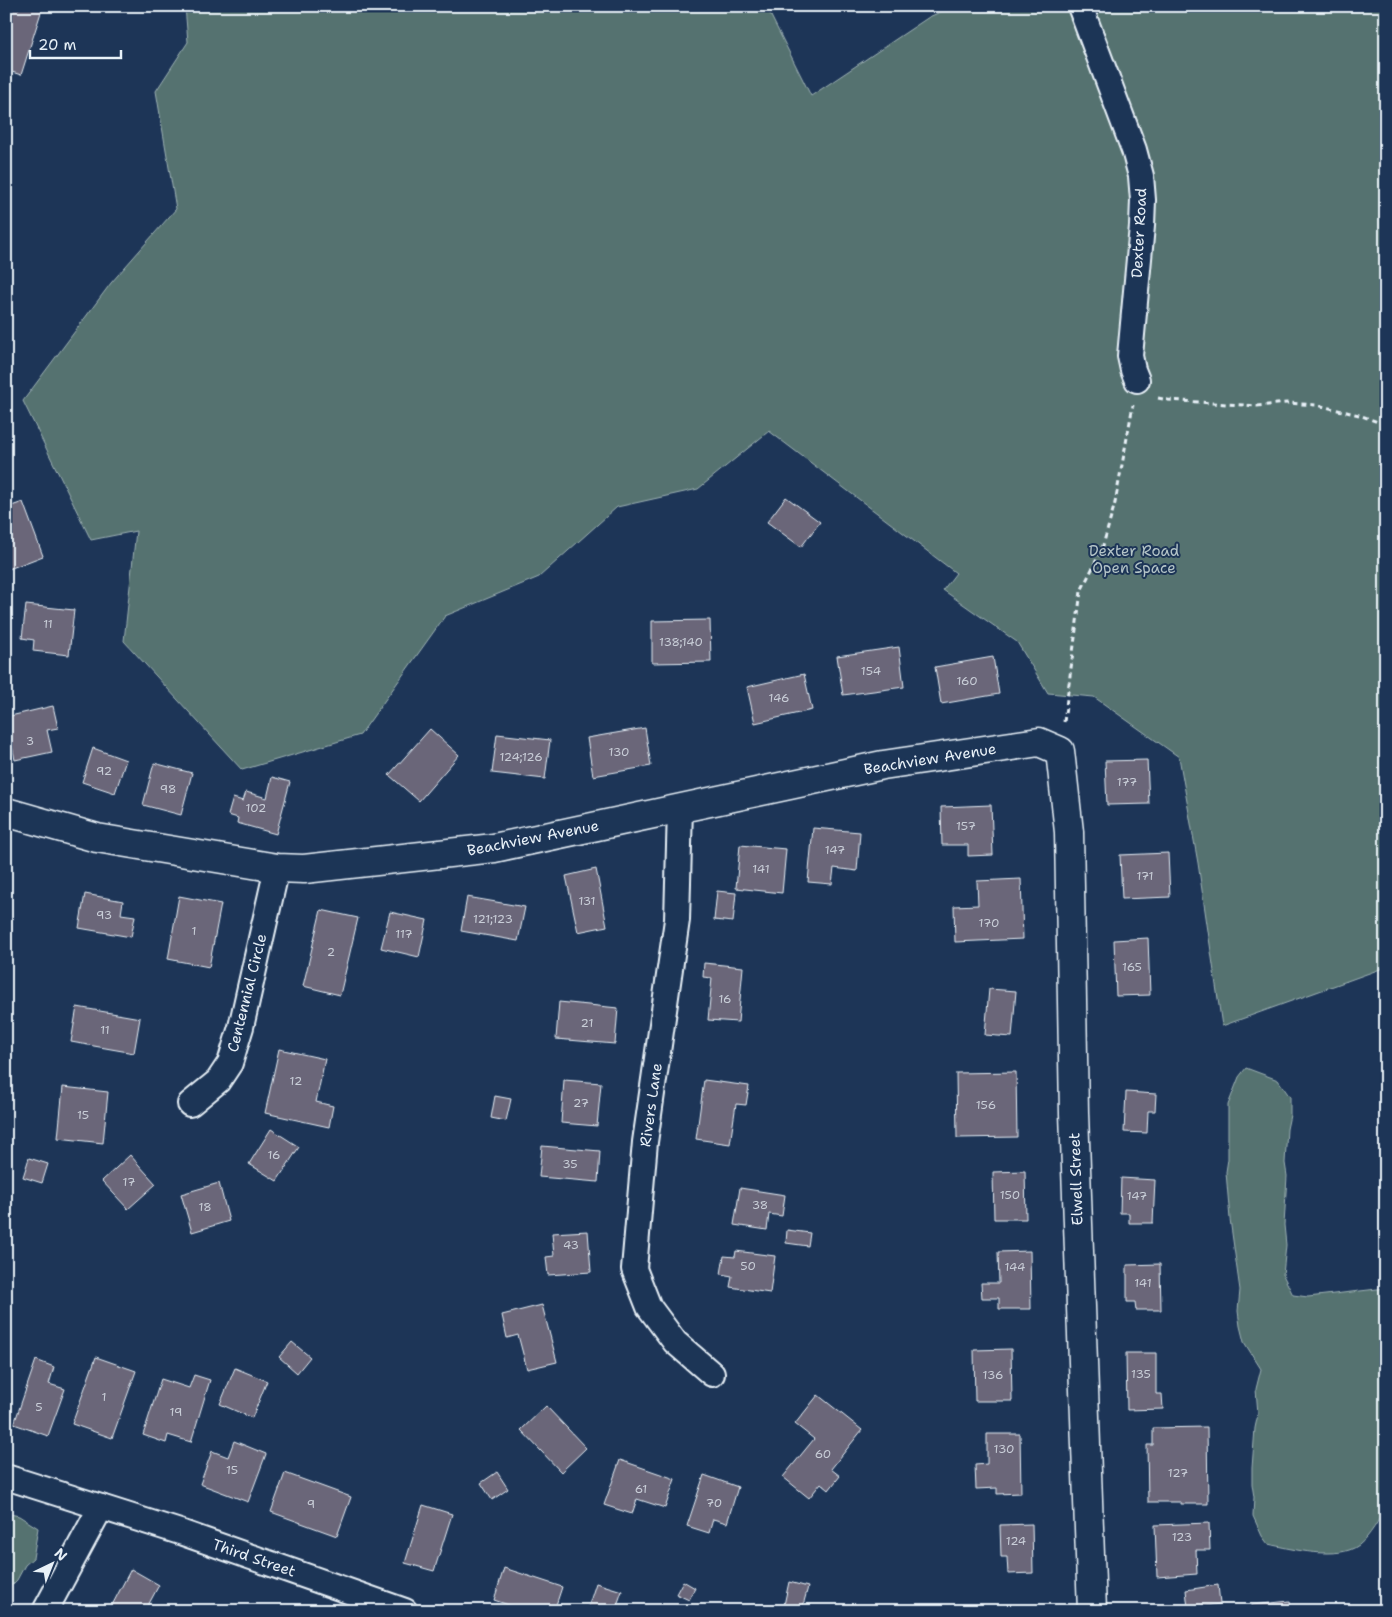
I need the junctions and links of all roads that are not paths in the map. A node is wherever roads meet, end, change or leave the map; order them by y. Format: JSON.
{"nodes":[{"id":1,"x":1080,"y":6,"type":"edge"},
{"id":2,"x":1137,"y":380,"type":"road end"},
{"id":3,"x":1058,"y":750,"type":"joint"},
{"id":4,"x":680,"y":808,"type":"junction"},
{"id":5,"x":6,"y":812,"type":"edge"},
{"id":6,"x":277,"y":868,"type":"junction"},
{"id":7,"x":190,"y":1104,"type":"dead end"},
{"id":8,"x":712,"y":1374,"type":"dead end"},
{"id":9,"x":6,"y":1477,"type":"edge"},
{"id":10,"x":101,"y":1507,"type":"junction"},
{"id":11,"x":45,"y":1611,"type":"edge"},
{"id":12,"x":405,"y":1611,"type":"edge"},
{"id":13,"x":1092,"y":1611,"type":"edge"}],
"edges":[{"from":1,"to":2,"type":"street","name":"Dexter Road"},
{"from":3,"to":4,"type":"street","name":"Beachview Avenue"},
{"from":3,"to":13,"type":"street","name":"Elwell Street"},
{"from":4,"to":6,"type":"street","name":"Beachview Avenue"},
{"from":4,"to":8,"type":"street","name":"Rivers Lane"},
{"from":5,"to":6,"type":"street","name":"Beachview Avenue"},
{"from":6,"to":7,"type":"street","name":"Centennial Circle"},
{"from":9,"to":10,"type":"street","name":"Third Street"},
{"from":10,"to":11,"type":"street"},
{"from":10,"to":12,"type":"street","name":"Third Street"}]}
